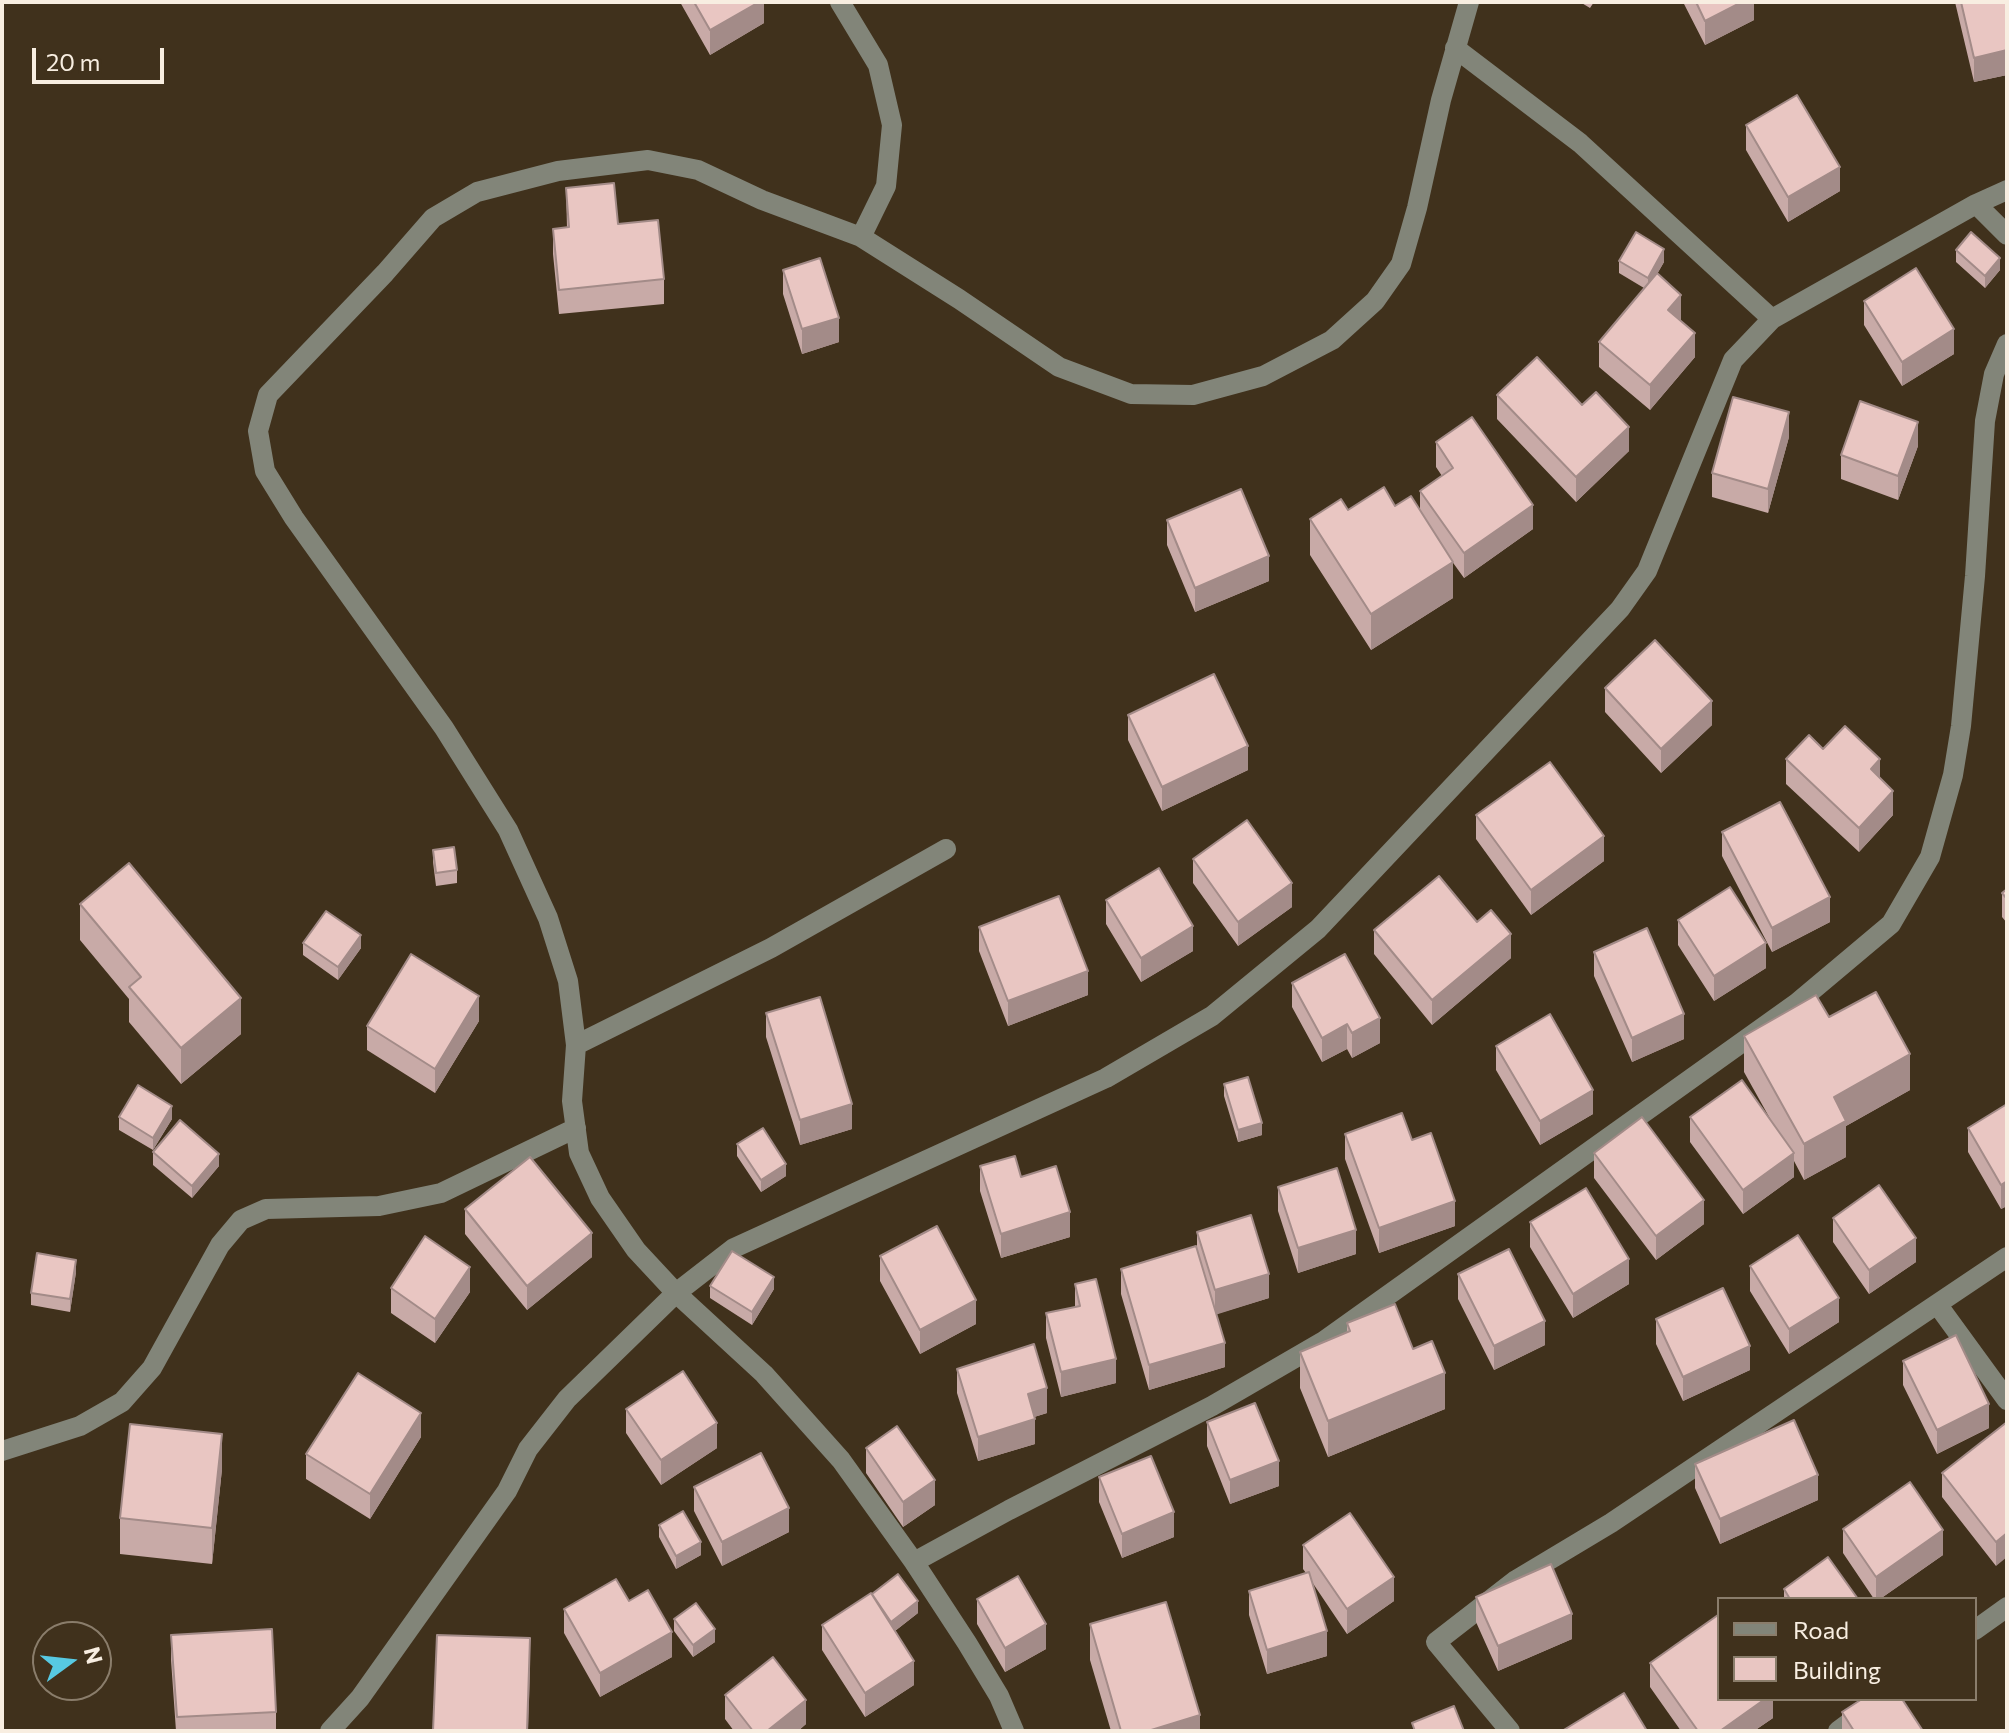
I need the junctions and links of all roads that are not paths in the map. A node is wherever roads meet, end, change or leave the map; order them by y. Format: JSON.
{"nodes":[{"id":1,"x":840,"y":2,"type":"edge"},
{"id":2,"x":1469,"y":2,"type":"edge"},
{"id":3,"x":1455,"y":48,"type":"junction"},
{"id":4,"x":2007,"y":190,"type":"edge"},
{"id":5,"x":1976,"y":204,"type":"junction"},
{"id":6,"x":2007,"y":235,"type":"edge"},
{"id":7,"x":861,"y":237,"type":"junction"},
{"id":8,"x":1772,"y":319,"type":"junction"},
{"id":9,"x":2007,"y":344,"type":"edge"},
{"id":10,"x":946,"y":849,"type":"dead end"},
{"id":11,"x":576,"y":1045,"type":"junction"},
{"id":12,"x":576,"y":1128,"type":"junction"},
{"id":13,"x":2007,"y":1257,"type":"edge"},
{"id":14,"x":676,"y":1293,"type":"junction"},
{"id":15,"x":1937,"y":1304,"type":"junction"},
{"id":16,"x":2007,"y":1400,"type":"edge"},
{"id":17,"x":2,"y":1451,"type":"edge"},
{"id":18,"x":914,"y":1562,"type":"junction"},
{"id":19,"x":2007,"y":1607,"type":"edge"},
{"id":20,"x":1977,"y":1629,"type":"edge"},
{"id":21,"x":1878,"y":1701,"type":"edge"},
{"id":22,"x":330,"y":1731,"type":"edge"},
{"id":23,"x":1014,"y":1731,"type":"edge"},
{"id":24,"x":1510,"y":1731,"type":"edge"},
{"id":25,"x":1838,"y":1731,"type":"edge"}],
"edges":[{"from":1,"to":7,"type":"street"},
{"from":2,"to":3,"type":"street"},
{"from":3,"to":7,"type":"street"},
{"from":3,"to":8,"type":"street"},
{"from":4,"to":5,"type":"street"},
{"from":5,"to":6,"type":"street"},
{"from":5,"to":8,"type":"street"},
{"from":7,"to":11,"type":"street"},
{"from":8,"to":14,"type":"street"},
{"from":9,"to":18,"type":"street"},
{"from":10,"to":11,"type":"street"},
{"from":11,"to":12,"type":"street"},
{"from":12,"to":14,"type":"street"},
{"from":12,"to":17,"type":"street"},
{"from":13,"to":15,"type":"street"},
{"from":14,"to":18,"type":"street"},
{"from":14,"to":22,"type":"street"},
{"from":15,"to":16,"type":"street"},
{"from":15,"to":24,"type":"street"},
{"from":18,"to":23,"type":"street"},
{"from":19,"to":20,"type":"street"},
{"from":21,"to":25,"type":"street"}]}
